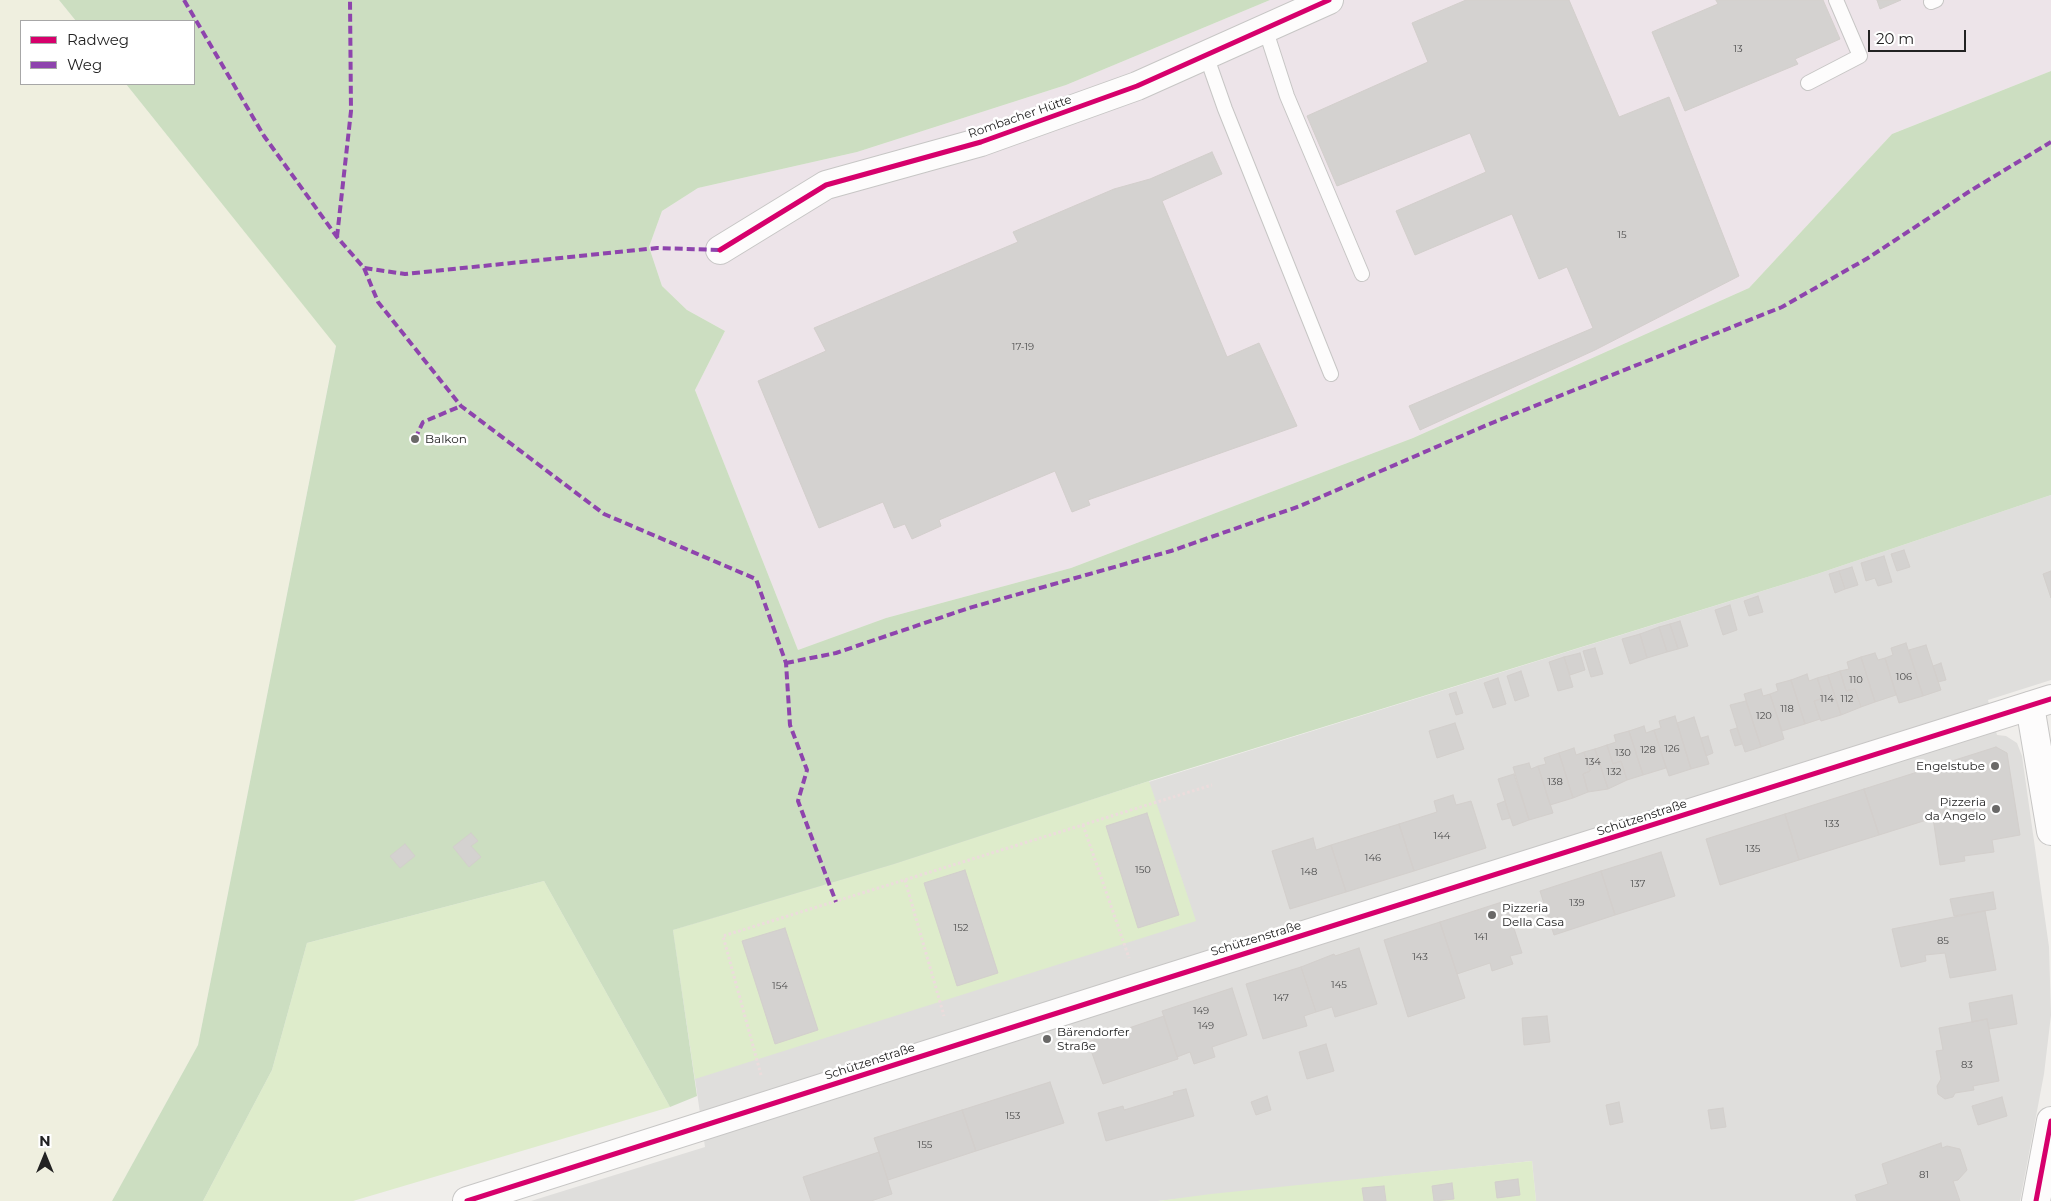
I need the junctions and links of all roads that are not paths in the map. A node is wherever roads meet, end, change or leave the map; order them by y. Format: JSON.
{"nodes":[{"id":1,"x":1329,"y":0,"type":"edge"},
{"id":2,"x":1836,"y":0,"type":"edge"},
{"id":3,"x":1265,"y":28,"type":"junction"},
{"id":4,"x":1206,"y":55,"type":"junction"},
{"id":5,"x":1808,"y":83,"type":"dead end"},
{"id":6,"x":720,"y":250,"type":"dead end"},
{"id":7,"x":1362,"y":274,"type":"dead end"},
{"id":8,"x":1331,"y":374,"type":"dead end"},
{"id":9,"x":2040,"y":703,"type":"edge"},
{"id":10,"x":2051,"y":831,"type":"edge"},
{"id":11,"x":2051,"y":1121,"type":"edge"},
{"id":12,"x":467,"y":1201,"type":"edge"},
{"id":13,"x":2036,"y":1201,"type":"edge"}],
"edges":[{"from":1,"to":3,"type":"street","name":"Rombacher Hütte"},
{"from":2,"to":5,"type":"lane"},
{"from":3,"to":4,"type":"street","name":"Rombacher Hütte"},
{"from":3,"to":7,"type":"lane"},
{"from":4,"to":6,"type":"street","name":"Rombacher Hütte"},
{"from":4,"to":8,"type":"lane"},
{"from":9,"to":10,"type":"street"},
{"from":9,"to":12,"type":"street","name":"Schützenstraße"},
{"from":11,"to":13,"type":"street"}]}
